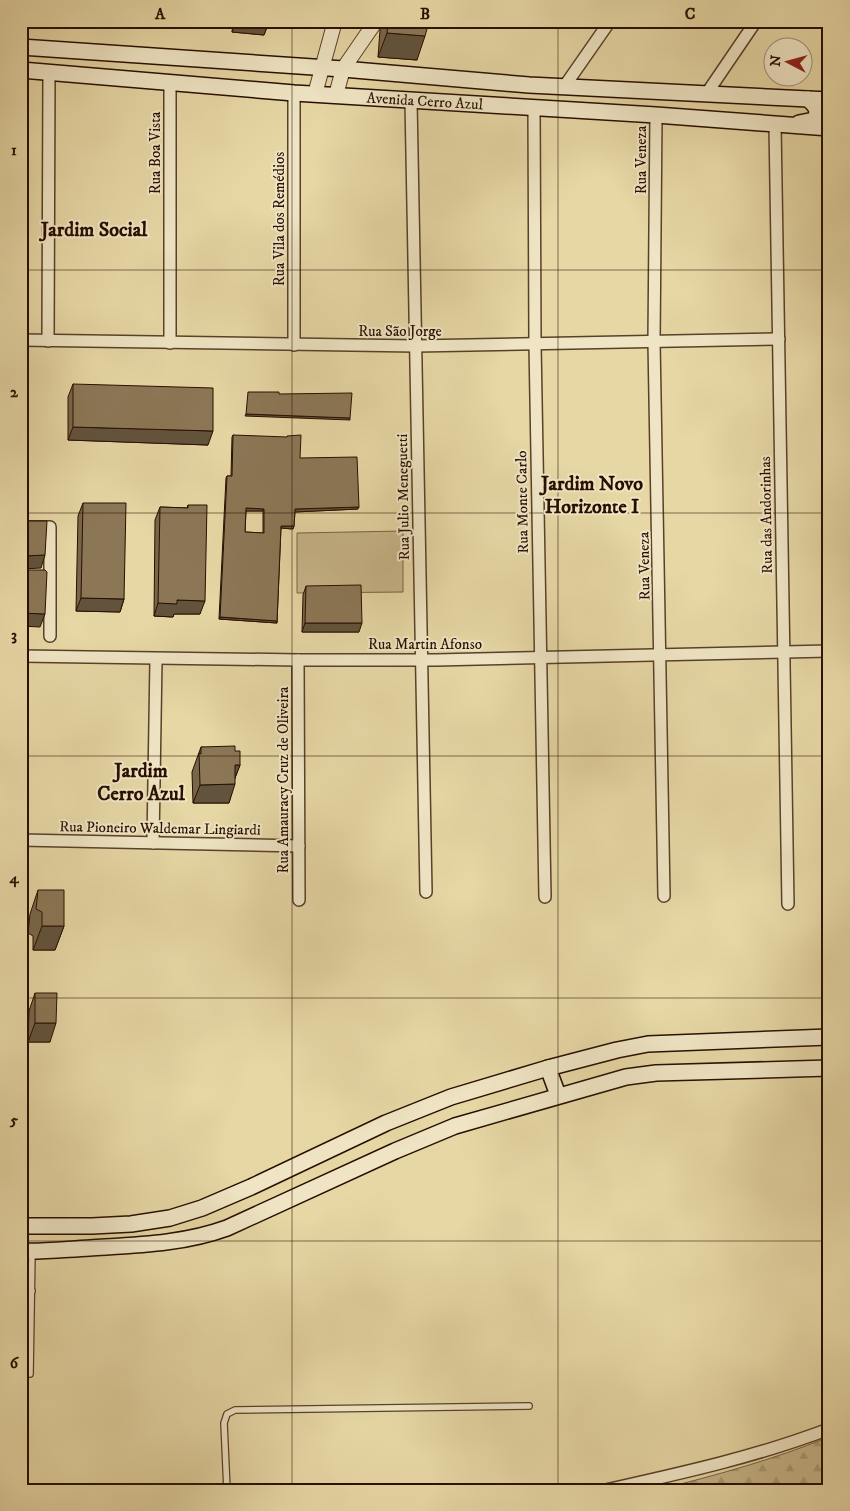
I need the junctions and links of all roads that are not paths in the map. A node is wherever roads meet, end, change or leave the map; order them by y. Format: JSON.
{"nodes":[{"id":1,"x":335,"y":21,"type":"edge"},
{"id":2,"x":376,"y":21,"type":"edge"},
{"id":3,"x":610,"y":21,"type":"edge"},
{"id":4,"x":756,"y":21,"type":"edge"},
{"id":5,"x":21,"y":47,"type":"edge"},
{"id":6,"x":322,"y":68,"type":"junction"},
{"id":7,"x":343,"y":69,"type":"junction"},
{"id":8,"x":21,"y":70,"type":"edge"},
{"id":9,"x":49,"y":72,"type":"junction"},
{"id":10,"x":170,"y":83,"type":"junction"},
{"id":11,"x":529,"y":85,"type":"junction"},
{"id":12,"x":564,"y":87,"type":"junction"},
{"id":13,"x":294,"y":93,"type":"junction"},
{"id":14,"x":707,"y":93,"type":"junction"},
{"id":15,"x":315,"y":94,"type":"junction"},
{"id":16,"x":336,"y":95,"type":"junction"},
{"id":17,"x":808,"y":99,"type":"junction"},
{"id":18,"x":411,"y":100,"type":"junction"},
{"id":19,"x":829,"y":100,"type":"edge"},
{"id":20,"x":480,"y":104,"type":"junction"},
{"id":21,"x":534,"y":107,"type":"junction"},
{"id":22,"x":656,"y":115,"type":"junction"},
{"id":23,"x":775,"y":125,"type":"junction"},
{"id":24,"x":829,"y":128,"type":"edge"},
{"id":25,"x":779,"y":339,"type":"junction"},
{"id":26,"x":21,"y":340,"type":"edge"},
{"id":27,"x":48,"y":341,"type":"junction"},
{"id":28,"x":654,"y":342,"type":"junction"},
{"id":29,"x":170,"y":344,"type":"junction"},
{"id":30,"x":535,"y":344,"type":"junction"},
{"id":31,"x":294,"y":345,"type":"junction"},
{"id":32,"x":416,"y":346,"type":"junction"},
{"id":33,"x":21,"y":527,"type":"edge"},
{"id":34,"x":50,"y":636,"type":"dead end"},
{"id":35,"x":783,"y":652,"type":"junction"},
{"id":36,"x":829,"y":652,"type":"edge"},
{"id":37,"x":661,"y":654,"type":"junction"},
{"id":38,"x":21,"y":656,"type":"edge"},
{"id":39,"x":540,"y":658,"type":"junction"},
{"id":40,"x":156,"y":659,"type":"junction"},
{"id":41,"x":298,"y":660,"type":"junction"},
{"id":42,"x":421,"y":660,"type":"junction"},
{"id":43,"x":21,"y":840,"type":"edge"},
{"id":44,"x":153,"y":843,"type":"junction"},
{"id":45,"x":299,"y":846,"type":"junction"},
{"id":46,"x":426,"y":892,"type":"dead end"},
{"id":47,"x":664,"y":896,"type":"dead end"},
{"id":48,"x":546,"y":897,"type":"dead end"},
{"id":49,"x":299,"y":900,"type":"dead end"},
{"id":50,"x":788,"y":904,"type":"dead end"},
{"id":51,"x":829,"y":1037,"type":"edge"},
{"id":52,"x":548,"y":1068,"type":"junction"},
{"id":53,"x":829,"y":1068,"type":"edge"},
{"id":54,"x":558,"y":1096,"type":"junction"},
{"id":55,"x":21,"y":1226,"type":"edge"},
{"id":56,"x":27,"y":1251,"type":"edge"},
{"id":57,"x":21,"y":1291,"type":"edge"},
{"id":58,"x":32,"y":1291,"type":"junction"},
{"id":59,"x":30,"y":1374,"type":"dead end"},
{"id":60,"x":529,"y":1406,"type":"dead end"},
{"id":61,"x":829,"y":1429,"type":"edge"},
{"id":62,"x":227,"y":1490,"type":"edge"},
{"id":63,"x":606,"y":1490,"type":"edge"}],
"edges":[{"from":1,"to":6,"type":"street"},
{"from":2,"to":7,"type":"street"},
{"from":3,"to":12,"type":"street"},
{"from":4,"to":14,"type":"street"},
{"from":5,"to":6,"type":"main road","name":"Avenida Cerro Azul"},
{"from":6,"to":7,"type":"main road","name":"Avenida Cerro Azul"},
{"from":6,"to":15,"type":"street"},
{"from":7,"to":11,"type":"main road","name":"Avenida Cerro Azul"},
{"from":7,"to":16,"type":"street"},
{"from":8,"to":9,"type":"main road","name":"Avenida Cerro Azul"},
{"from":9,"to":10,"type":"main road","name":"Avenida Cerro Azul"},
{"from":9,"to":27,"type":"street"},
{"from":10,"to":13,"type":"main road","name":"Avenida Cerro Azul"},
{"from":10,"to":29,"type":"street","name":"Rua Boa Vista"},
{"from":11,"to":12,"type":"main road","name":"Avenida Cerro Azul"},
{"from":11,"to":20,"type":"main road"},
{"from":12,"to":14,"type":"main road","name":"Avenida Cerro Azul"},
{"from":13,"to":15,"type":"main road","name":"Avenida Cerro Azul"},
{"from":13,"to":31,"type":"street","name":"Rua Vila dos Remédios"},
{"from":14,"to":17,"type":"main road","name":"Avenida Cerro Azul"},
{"from":15,"to":16,"type":"main road","name":"Avenida Cerro Azul"},
{"from":16,"to":18,"type":"main road","name":"Avenida Cerro Azul"},
{"from":17,"to":19,"type":"main road","name":"Avenida Cerro Azul"},
{"from":17,"to":23,"type":"main road"},
{"from":18,"to":20,"type":"main road","name":"Avenida Cerro Azul"},
{"from":18,"to":32,"type":"street","name":"Rua Julio Meneguetti"},
{"from":20,"to":21,"type":"main road","name":"Avenida Cerro Azul"},
{"from":21,"to":22,"type":"main road","name":"Avenida Cerro Azul"},
{"from":21,"to":30,"type":"street","name":"Rua Monte Carlo"},
{"from":22,"to":23,"type":"main road","name":"Avenida Cerro Azul"},
{"from":22,"to":28,"type":"street","name":"Rua Veneza"},
{"from":23,"to":24,"type":"main road","name":"Avenida Cerro Azul"},
{"from":23,"to":25,"type":"street","name":"Rua das Andorinhas"},
{"from":25,"to":28,"type":"street","name":"Rua São Jorge"},
{"from":25,"to":35,"type":"street","name":"Rua das Andorinhas"},
{"from":26,"to":27,"type":"street","name":"Rua São Jorge"},
{"from":27,"to":29,"type":"street","name":"Rua São Jorge"},
{"from":28,"to":30,"type":"street","name":"Rua São Jorge"},
{"from":28,"to":37,"type":"street","name":"Rua Veneza"},
{"from":29,"to":31,"type":"street","name":"Rua São Jorge"},
{"from":30,"to":32,"type":"street","name":"Rua São Jorge"},
{"from":30,"to":39,"type":"street","name":"Rua Monte Carlo"},
{"from":31,"to":32,"type":"street","name":"Rua São Jorge"},
{"from":32,"to":42,"type":"street","name":"Rua Julio Meneguetti"},
{"from":33,"to":34,"type":"street"},
{"from":35,"to":36,"type":"street","name":"Rua Martin Afonso"},
{"from":35,"to":37,"type":"street","name":"Rua Martin Afonso"},
{"from":35,"to":50,"type":"street","name":"Rua das Andorinhas"},
{"from":37,"to":39,"type":"street","name":"Rua Martin Afonso"},
{"from":37,"to":47,"type":"street","name":"Rua Veneza"},
{"from":38,"to":40,"type":"street","name":"Rua Martin Afonso"},
{"from":39,"to":42,"type":"street","name":"Rua Martin Afonso"},
{"from":39,"to":48,"type":"street","name":"Rua Monte Carlo"},
{"from":40,"to":41,"type":"street","name":"Rua Martin Afonso"},
{"from":40,"to":44,"type":"street"},
{"from":41,"to":42,"type":"street","name":"Rua Martin Afonso"},
{"from":41,"to":45,"type":"street","name":"Rua Amauracy Cruz de Oliveira"},
{"from":42,"to":46,"type":"street","name":"Rua Julio Meneguetti"},
{"from":43,"to":44,"type":"street","name":"Rua Pioneiro Waldemar Lingiardi"},
{"from":44,"to":45,"type":"street","name":"Rua Pioneiro Waldemar Lingiardi"},
{"from":45,"to":49,"type":"street","name":"Rua Amauracy Cruz de Oliveira"},
{"from":51,"to":52,"type":"main road"},
{"from":52,"to":54,"type":"main road"},
{"from":52,"to":55,"type":"main road"},
{"from":53,"to":54,"type":"main road"},
{"from":54,"to":56,"type":"main road"},
{"from":56,"to":58,"type":"lane"},
{"from":57,"to":58,"type":"lane"},
{"from":58,"to":59,"type":"lane"},
{"from":60,"to":62,"type":"lane"},
{"from":61,"to":63,"type":"street"}]}
